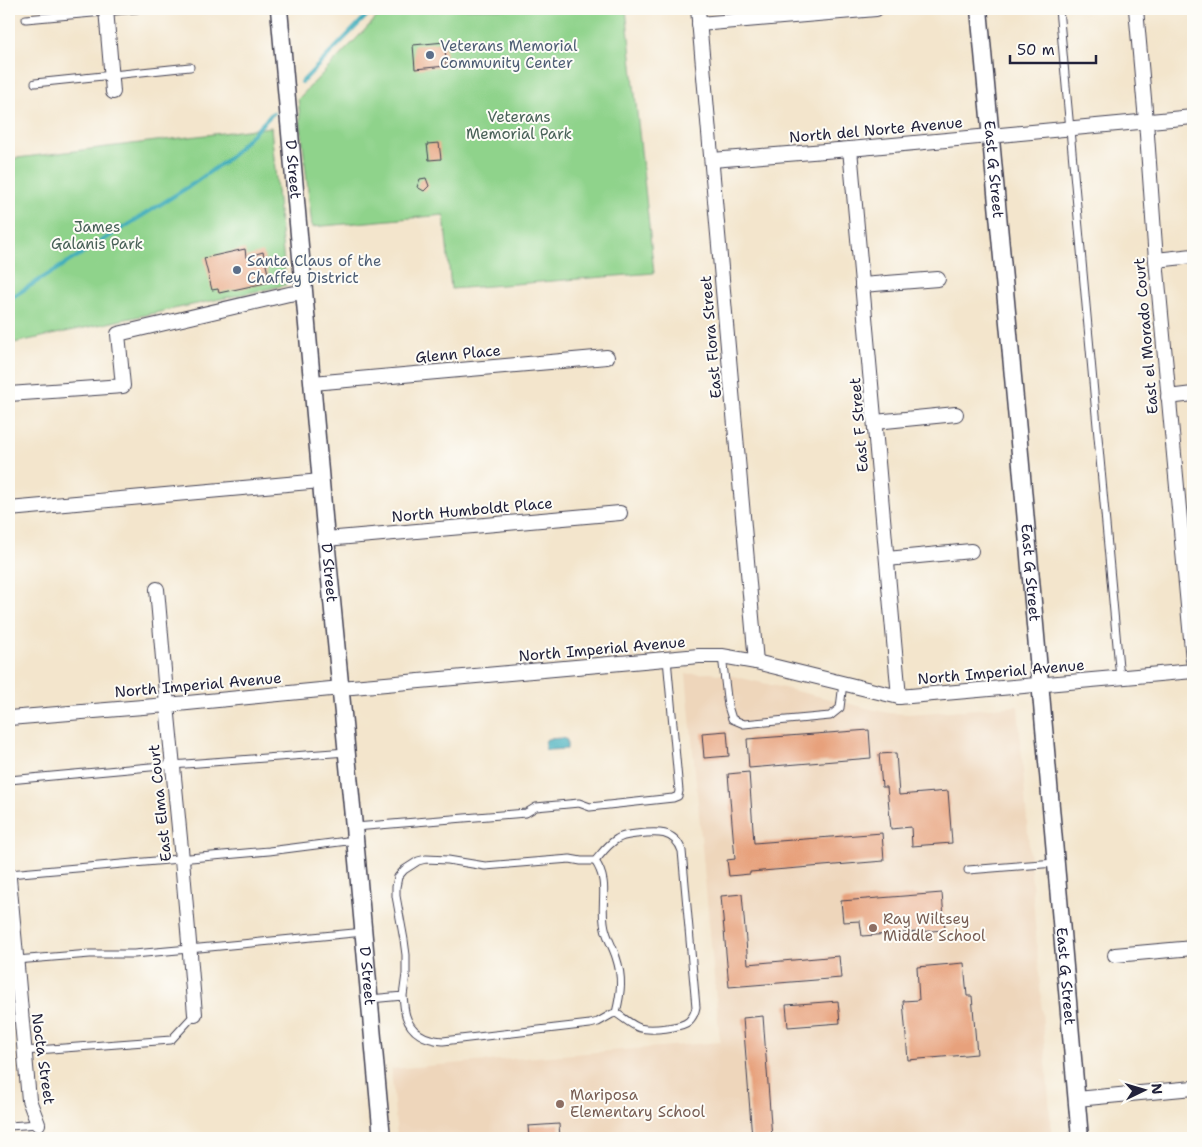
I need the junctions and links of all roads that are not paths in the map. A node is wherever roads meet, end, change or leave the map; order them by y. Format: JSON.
{"nodes":[{"id":1,"x":136,"y":9,"type":"edge"},
{"id":2,"x":279,"y":9,"type":"edge"},
{"id":3,"x":698,"y":9,"type":"edge"},
{"id":4,"x":876,"y":9,"type":"edge"},
{"id":5,"x":979,"y":9,"type":"edge"},
{"id":6,"x":1059,"y":9,"type":"edge"},
{"id":7,"x":1136,"y":9,"type":"edge"},
{"id":8,"x":106,"y":10,"type":"edge"},
{"id":9,"x":26,"y":19,"type":"dead end"},
{"id":10,"x":699,"y":24,"type":"junction"},
{"id":11,"x":190,"y":67,"type":"dead end"},
{"id":12,"x":112,"y":75,"type":"junction"},
{"id":13,"x":35,"y":83,"type":"dead end"},
{"id":14,"x":113,"y":92,"type":"dead end"},
{"id":15,"x":1193,"y":117,"type":"edge"},
{"id":16,"x":1146,"y":121,"type":"junction"},
{"id":17,"x":1070,"y":128,"type":"junction"},
{"id":18,"x":990,"y":136,"type":"junction"},
{"id":19,"x":850,"y":149,"type":"junction"},
{"id":20,"x":712,"y":160,"type":"junction"},
{"id":21,"x":1193,"y":256,"type":"edge"},
{"id":22,"x":1156,"y":260,"type":"junction"},
{"id":23,"x":938,"y":278,"type":"dead end"},
{"id":24,"x":862,"y":285,"type":"junction"},
{"id":25,"x":305,"y":292,"type":"junction"},
{"id":26,"x":607,"y":357,"type":"dead end"},
{"id":27,"x":313,"y":383,"type":"junction"},
{"id":28,"x":9,"y":394,"type":"edge"},
{"id":29,"x":1193,"y":394,"type":"edge"},
{"id":30,"x":1168,"y":397,"type":"junction"},
{"id":31,"x":956,"y":414,"type":"dead end"},
{"id":32,"x":875,"y":422,"type":"junction"},
{"id":33,"x":322,"y":482,"type":"junction"},
{"id":34,"x":9,"y":509,"type":"edge"},
{"id":35,"x":620,"y":513,"type":"dead end"},
{"id":36,"x":1188,"y":532,"type":"edge"},
{"id":37,"x":326,"y":539,"type":"junction"},
{"id":38,"x":971,"y":551,"type":"dead end"},
{"id":39,"x":887,"y":559,"type":"junction"},
{"id":40,"x":157,"y":590,"type":"dead end"},
{"id":41,"x":722,"y":656,"type":"junction"},
{"id":42,"x":667,"y":659,"type":"junction"},
{"id":43,"x":1193,"y":660,"type":"edge"},
{"id":44,"x":756,"y":662,"type":"junction"},
{"id":45,"x":1193,"y":671,"type":"edge"},
{"id":46,"x":1120,"y":678,"type":"junction"},
{"id":47,"x":843,"y":684,"type":"junction"},
{"id":48,"x":1040,"y":685,"type":"junction"},
{"id":49,"x":341,"y":688,"type":"junction"},
{"id":50,"x":899,"y":698,"type":"junction"},
{"id":51,"x":167,"y":705,"type":"junction"},
{"id":52,"x":9,"y":718,"type":"edge"},
{"id":53,"x":347,"y":752,"type":"junction"},
{"id":54,"x":172,"y":765,"type":"junction"},
{"id":55,"x":9,"y":780,"type":"edge"},
{"id":56,"x":355,"y":834,"type":"junction"},
{"id":57,"x":182,"y":859,"type":"junction"},
{"id":58,"x":595,"y":861,"type":"junction"},
{"id":59,"x":1056,"y":864,"type":"junction"},
{"id":60,"x":968,"y":870,"type":"dead end"},
{"id":61,"x":9,"y":876,"type":"edge"},
{"id":62,"x":364,"y":932,"type":"junction"},
{"id":63,"x":1193,"y":948,"type":"edge"},
{"id":64,"x":189,"y":950,"type":"junction"},
{"id":65,"x":1115,"y":955,"type":"dead end"},
{"id":66,"x":16,"y":960,"type":"junction"},
{"id":67,"x":403,"y":996,"type":"junction"},
{"id":68,"x":370,"y":999,"type":"junction"},
{"id":69,"x":14,"y":1010,"type":"edge"},
{"id":70,"x":616,"y":1013,"type":"junction"},
{"id":71,"x":195,"y":1014,"type":"joint"},
{"id":72,"x":24,"y":1051,"type":"junction"},
{"id":73,"x":1193,"y":1088,"type":"edge"},
{"id":74,"x":1077,"y":1099,"type":"junction"},
{"id":75,"x":38,"y":1124,"type":"joint"},
{"id":76,"x":9,"y":1126,"type":"edge"},
{"id":77,"x":382,"y":1138,"type":"edge"},
{"id":78,"x":1080,"y":1138,"type":"edge"}],
"edges":[{"from":1,"to":8,"type":"lane"},
{"from":2,"to":25,"type":"street","name":"D Street"},
{"from":3,"to":10,"type":"street","name":"East Flora Street"},
{"from":4,"to":10,"type":"street"},
{"from":5,"to":18,"type":"street","name":"East G Street"},
{"from":6,"to":17,"type":"lane"},
{"from":7,"to":16,"type":"street","name":"East el Morado Court"},
{"from":8,"to":9,"type":"lane"},
{"from":8,"to":12,"type":"street"},
{"from":10,"to":20,"type":"street","name":"East Flora Street"},
{"from":11,"to":12,"type":"lane"},
{"from":12,"to":13,"type":"lane"},
{"from":12,"to":14,"type":"street"},
{"from":15,"to":16,"type":"street","name":"North del Norte Avenue"},
{"from":16,"to":17,"type":"street","name":"North del Norte Avenue"},
{"from":16,"to":22,"type":"street","name":"East el Morado Court"},
{"from":17,"to":18,"type":"street","name":"North del Norte Avenue"},
{"from":17,"to":46,"type":"lane"},
{"from":18,"to":19,"type":"street","name":"North del Norte Avenue"},
{"from":18,"to":48,"type":"street","name":"East G Street"},
{"from":19,"to":20,"type":"street","name":"North del Norte Avenue"},
{"from":19,"to":24,"type":"street","name":"East F Street"},
{"from":20,"to":44,"type":"street","name":"East Flora Street"},
{"from":21,"to":22,"type":"street"},
{"from":22,"to":30,"type":"street","name":"East el Morado Court"},
{"from":23,"to":24,"type":"street"},
{"from":24,"to":32,"type":"street","name":"East F Street"},
{"from":25,"to":27,"type":"street","name":"D Street"},
{"from":25,"to":28,"type":"street"},
{"from":26,"to":27,"type":"street","name":"Glenn Place"},
{"from":27,"to":33,"type":"street","name":"D Street"},
{"from":29,"to":30,"type":"street"},
{"from":30,"to":36,"type":"street","name":"East el Morado Court"},
{"from":31,"to":32,"type":"street"},
{"from":32,"to":39,"type":"street","name":"East F Street"},
{"from":33,"to":34,"type":"street"},
{"from":33,"to":37,"type":"street","name":"D Street"},
{"from":35,"to":37,"type":"street","name":"North Humboldt Place"},
{"from":36,"to":43,"type":"street","name":"East el Morado Court"},
{"from":37,"to":49,"type":"street","name":"D Street"},
{"from":38,"to":39,"type":"street"},
{"from":39,"to":50,"type":"street","name":"East F Street"},
{"from":40,"to":51,"type":"street","name":"East Elma Court"},
{"from":41,"to":42,"type":"street","name":"North Imperial Avenue"},
{"from":41,"to":44,"type":"street","name":"North Imperial Avenue"},
{"from":41,"to":47,"type":"lane"},
{"from":42,"to":49,"type":"street","name":"North Imperial Avenue"},
{"from":42,"to":56,"type":"lane"},
{"from":44,"to":47,"type":"street","name":"North Imperial Avenue"},
{"from":45,"to":46,"type":"street","name":"North Imperial Avenue"},
{"from":46,"to":48,"type":"street","name":"North Imperial Avenue"},
{"from":47,"to":50,"type":"street","name":"North Imperial Avenue"},
{"from":48,"to":50,"type":"street","name":"North Imperial Avenue"},
{"from":48,"to":59,"type":"street","name":"East G Street"},
{"from":49,"to":51,"type":"street","name":"North Imperial Avenue"},
{"from":49,"to":53,"type":"street","name":"D Street"},
{"from":51,"to":52,"type":"street","name":"North Imperial Avenue"},
{"from":51,"to":54,"type":"street","name":"East Elma Court"},
{"from":53,"to":54,"type":"lane"},
{"from":53,"to":56,"type":"street","name":"D Street"},
{"from":54,"to":55,"type":"lane"},
{"from":54,"to":57,"type":"street","name":"East Elma Court"},
{"from":56,"to":57,"type":"lane"},
{"from":56,"to":62,"type":"street","name":"D Street"},
{"from":57,"to":61,"type":"lane"},
{"from":57,"to":64,"type":"street","name":"East Elma Court"},
{"from":58,"to":67,"type":"lane"},
{"from":58,"to":70,"type":"lane"},
{"from":58,"to":70,"type":"lane"},
{"from":59,"to":60,"type":"lane"},
{"from":59,"to":74,"type":"street","name":"East G Street"},
{"from":61,"to":66,"type":"street","name":"Nocta Street"},
{"from":62,"to":64,"type":"lane"},
{"from":62,"to":68,"type":"street","name":"D Street"},
{"from":63,"to":65,"type":"street"},
{"from":64,"to":66,"type":"lane"},
{"from":64,"to":71,"type":"street","name":"East Elma Court"},
{"from":66,"to":69,"type":"street","name":"Nocta Street"},
{"from":67,"to":68,"type":"lane"},
{"from":67,"to":70,"type":"lane"},
{"from":68,"to":77,"type":"street","name":"D Street"},
{"from":69,"to":72,"type":"street","name":"Nocta Street"},
{"from":71,"to":72,"type":"lane"},
{"from":72,"to":75,"type":"street","name":"Nocta Street"},
{"from":73,"to":74,"type":"street"},
{"from":74,"to":78,"type":"street","name":"East G Street"},
{"from":75,"to":76,"type":"lane"}]}
